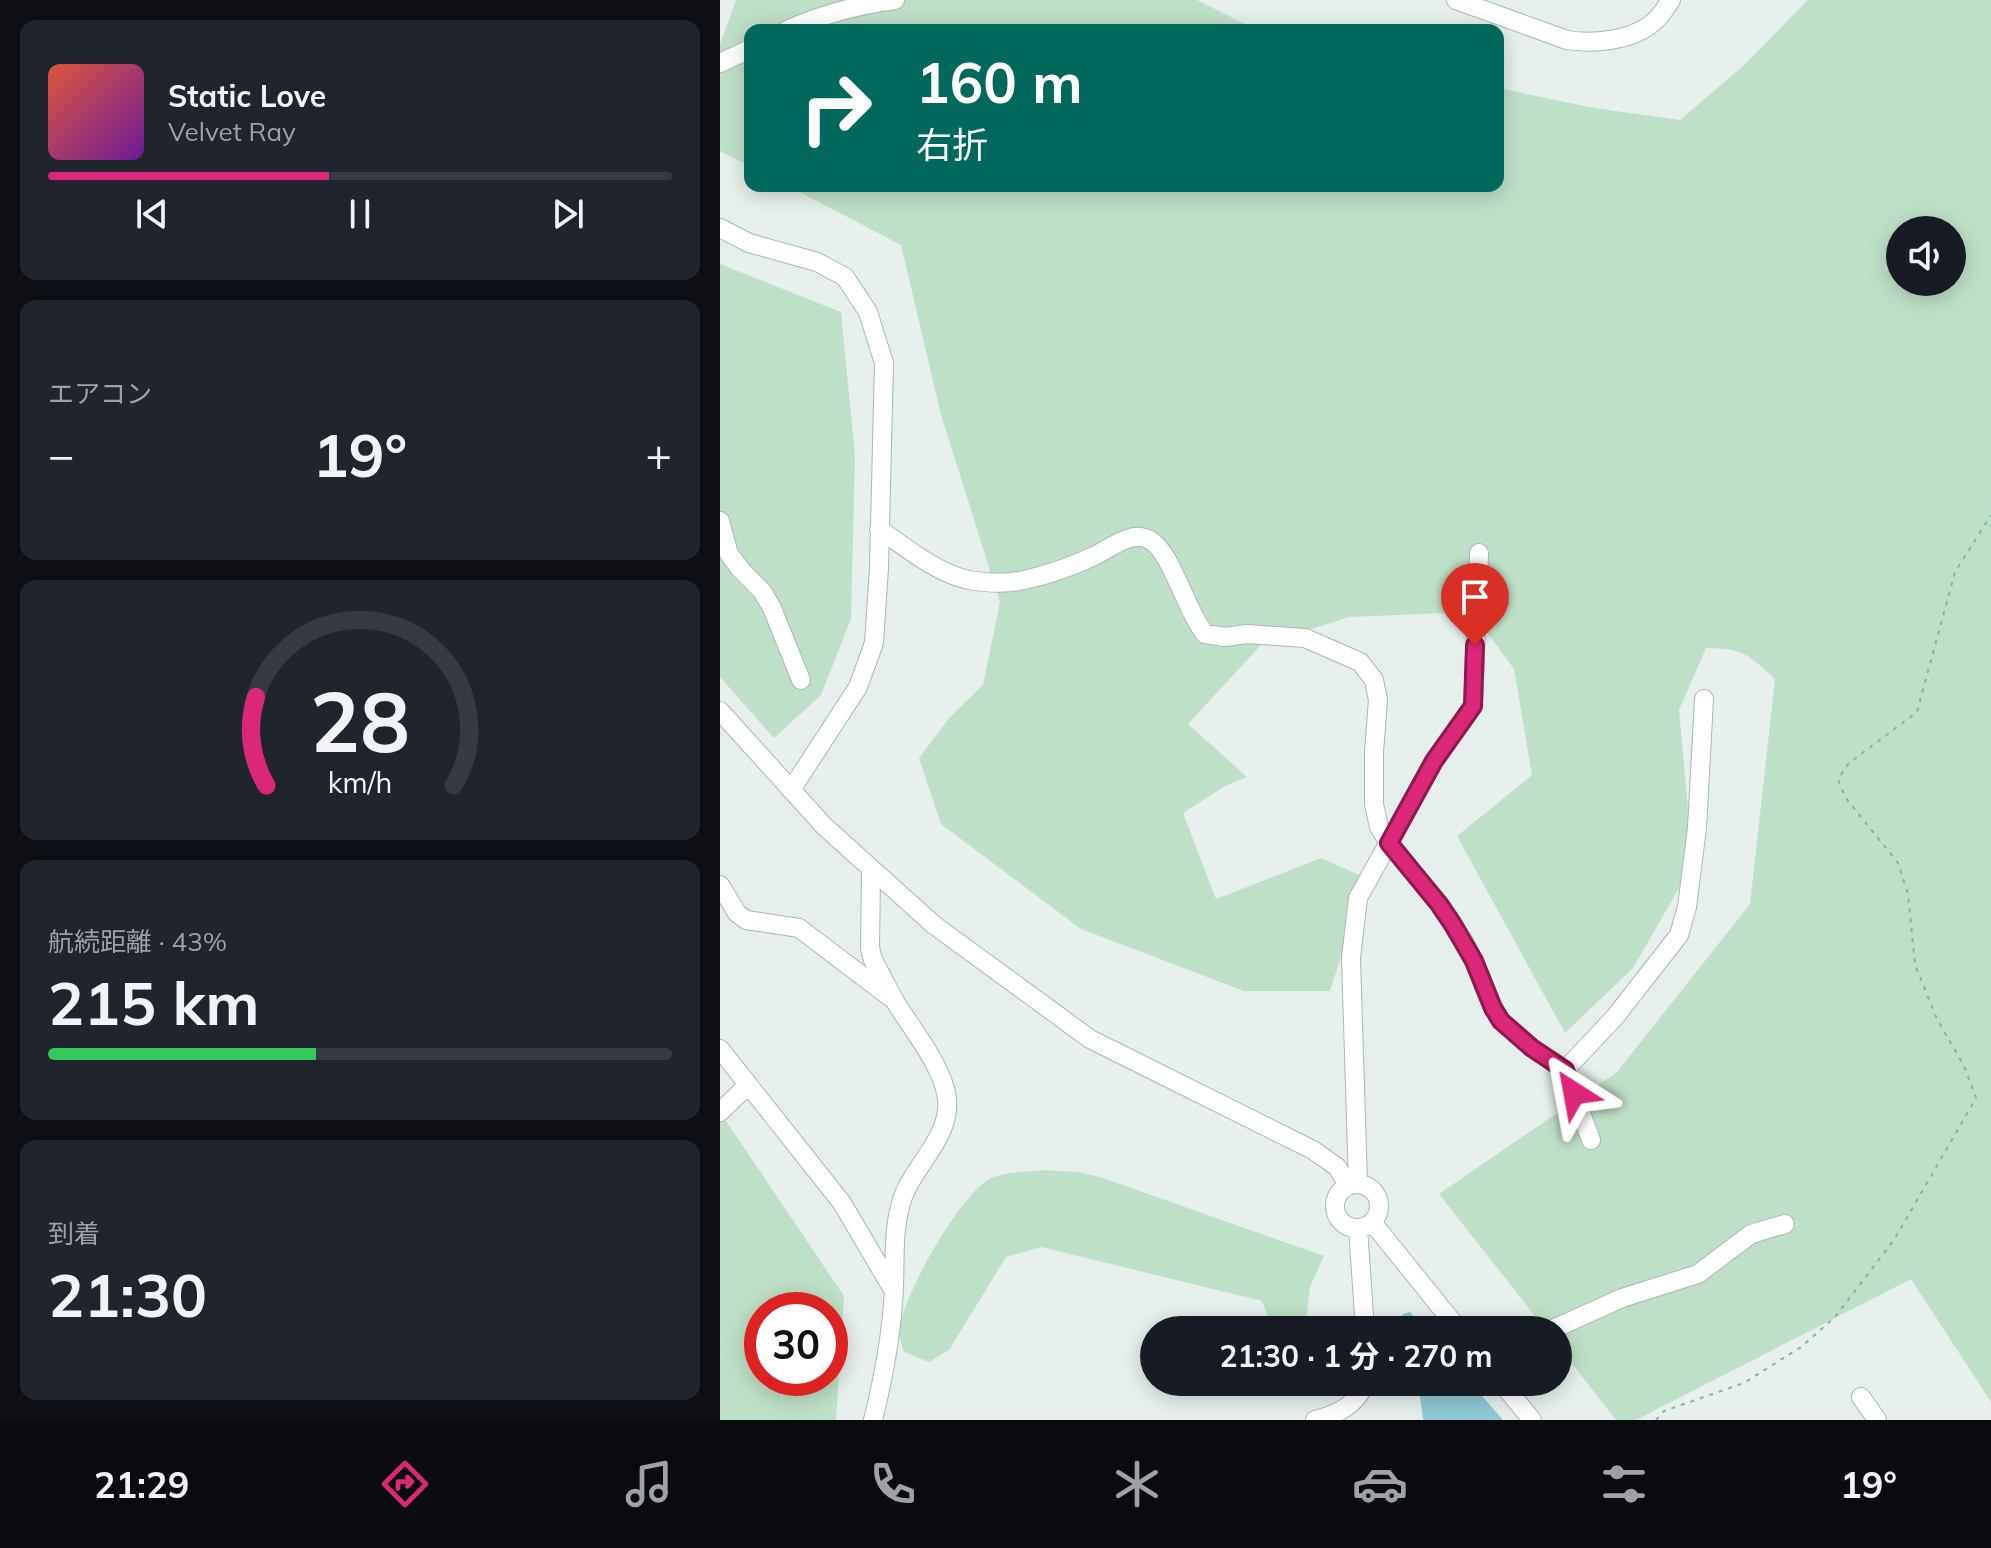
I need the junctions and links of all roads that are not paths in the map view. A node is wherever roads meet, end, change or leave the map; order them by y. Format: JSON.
{"nodes":[{"id":1,"x":895,"y":0,"type":"edge"},
{"id":2,"x":1456,"y":0,"type":"edge"},
{"id":3,"x":1671,"y":0,"type":"edge"},
{"id":4,"x":800,"y":24,"type":"edge"},
{"id":5,"x":744,"y":52,"type":"edge"},
{"id":6,"x":720,"y":63,"type":"edge"},
{"id":7,"x":722,"y":235,"type":"edge"},
{"id":8,"x":720,"y":521,"type":"edge"},
{"id":9,"x":879,"y":529,"type":"junction"},
{"id":10,"x":1479,"y":553,"type":"dead end"},
{"id":11,"x":801,"y":680,"type":"dead end"},
{"id":12,"x":1704,"y":699,"type":"dead end"},
{"id":13,"x":720,"y":711,"type":"edge"},
{"id":14,"x":791,"y":790,"type":"junction"},
{"id":15,"x":1389,"y":843,"type":"junction"},
{"id":16,"x":871,"y":870,"type":"junction"},
{"id":17,"x":720,"y":885,"type":"edge"},
{"id":18,"x":896,"y":1002,"type":"junction"},
{"id":19,"x":720,"y":1049,"type":"edge"},
{"id":20,"x":1565,"y":1070,"type":"junction"},
{"id":21,"x":748,"y":1085,"type":"junction"},
{"id":22,"x":720,"y":1112,"type":"edge"},
{"id":23,"x":1591,"y":1140,"type":"dead end"},
{"id":24,"x":1353,"y":1184,"type":"junction"},
{"id":25,"x":1785,"y":1224,"type":"dead end"},
{"id":26,"x":1365,"y":1225,"type":"junction"},
{"id":27,"x":894,"y":1291,"type":"junction"},
{"id":28,"x":1365,"y":1316,"type":"edge"},
{"id":29,"x":1446,"y":1316,"type":"edge"},
{"id":30,"x":1572,"y":1321,"type":"edge"},
{"id":31,"x":1358,"y":1396,"type":"edge"},
{"id":32,"x":1512,"y":1396,"type":"edge"},
{"id":33,"x":1861,"y":1397,"type":"dead end"},
{"id":34,"x":873,"y":1420,"type":"edge"},
{"id":35,"x":1315,"y":1420,"type":"edge"},
{"id":36,"x":1532,"y":1420,"type":"edge"},
{"id":37,"x":1877,"y":1420,"type":"edge"}],
"edges":[{"from":1,"to":4,"type":"street"},
{"from":2,"to":3,"type":"street"},
{"from":5,"to":6,"type":"street"},
{"from":7,"to":9,"type":"street"},
{"from":8,"to":11,"type":"street"},
{"from":9,"to":14,"type":"street"},
{"from":9,"to":15,"type":"street"},
{"from":10,"to":15,"type":"street"},
{"from":12,"to":20,"type":"street"},
{"from":13,"to":14,"type":"street"},
{"from":14,"to":16,"type":"street"},
{"from":15,"to":20,"type":"street"},
{"from":15,"to":24,"type":"street"},
{"from":16,"to":18,"type":"street"},
{"from":16,"to":24,"type":"street"},
{"from":17,"to":18,"type":"street"},
{"from":18,"to":27,"type":"street"},
{"from":19,"to":21,"type":"street"},
{"from":20,"to":23,"type":"street"},
{"from":21,"to":22,"type":"street"},
{"from":21,"to":27,"type":"street"},
{"from":24,"to":26,"type":"street"},
{"from":24,"to":26,"type":"street"},
{"from":25,"to":30,"type":"street"},
{"from":26,"to":28,"type":"street"},
{"from":26,"to":29,"type":"street"},
{"from":27,"to":34,"type":"street"},
{"from":31,"to":35,"type":"street"},
{"from":32,"to":36,"type":"street"},
{"from":33,"to":37,"type":"street"}]}
